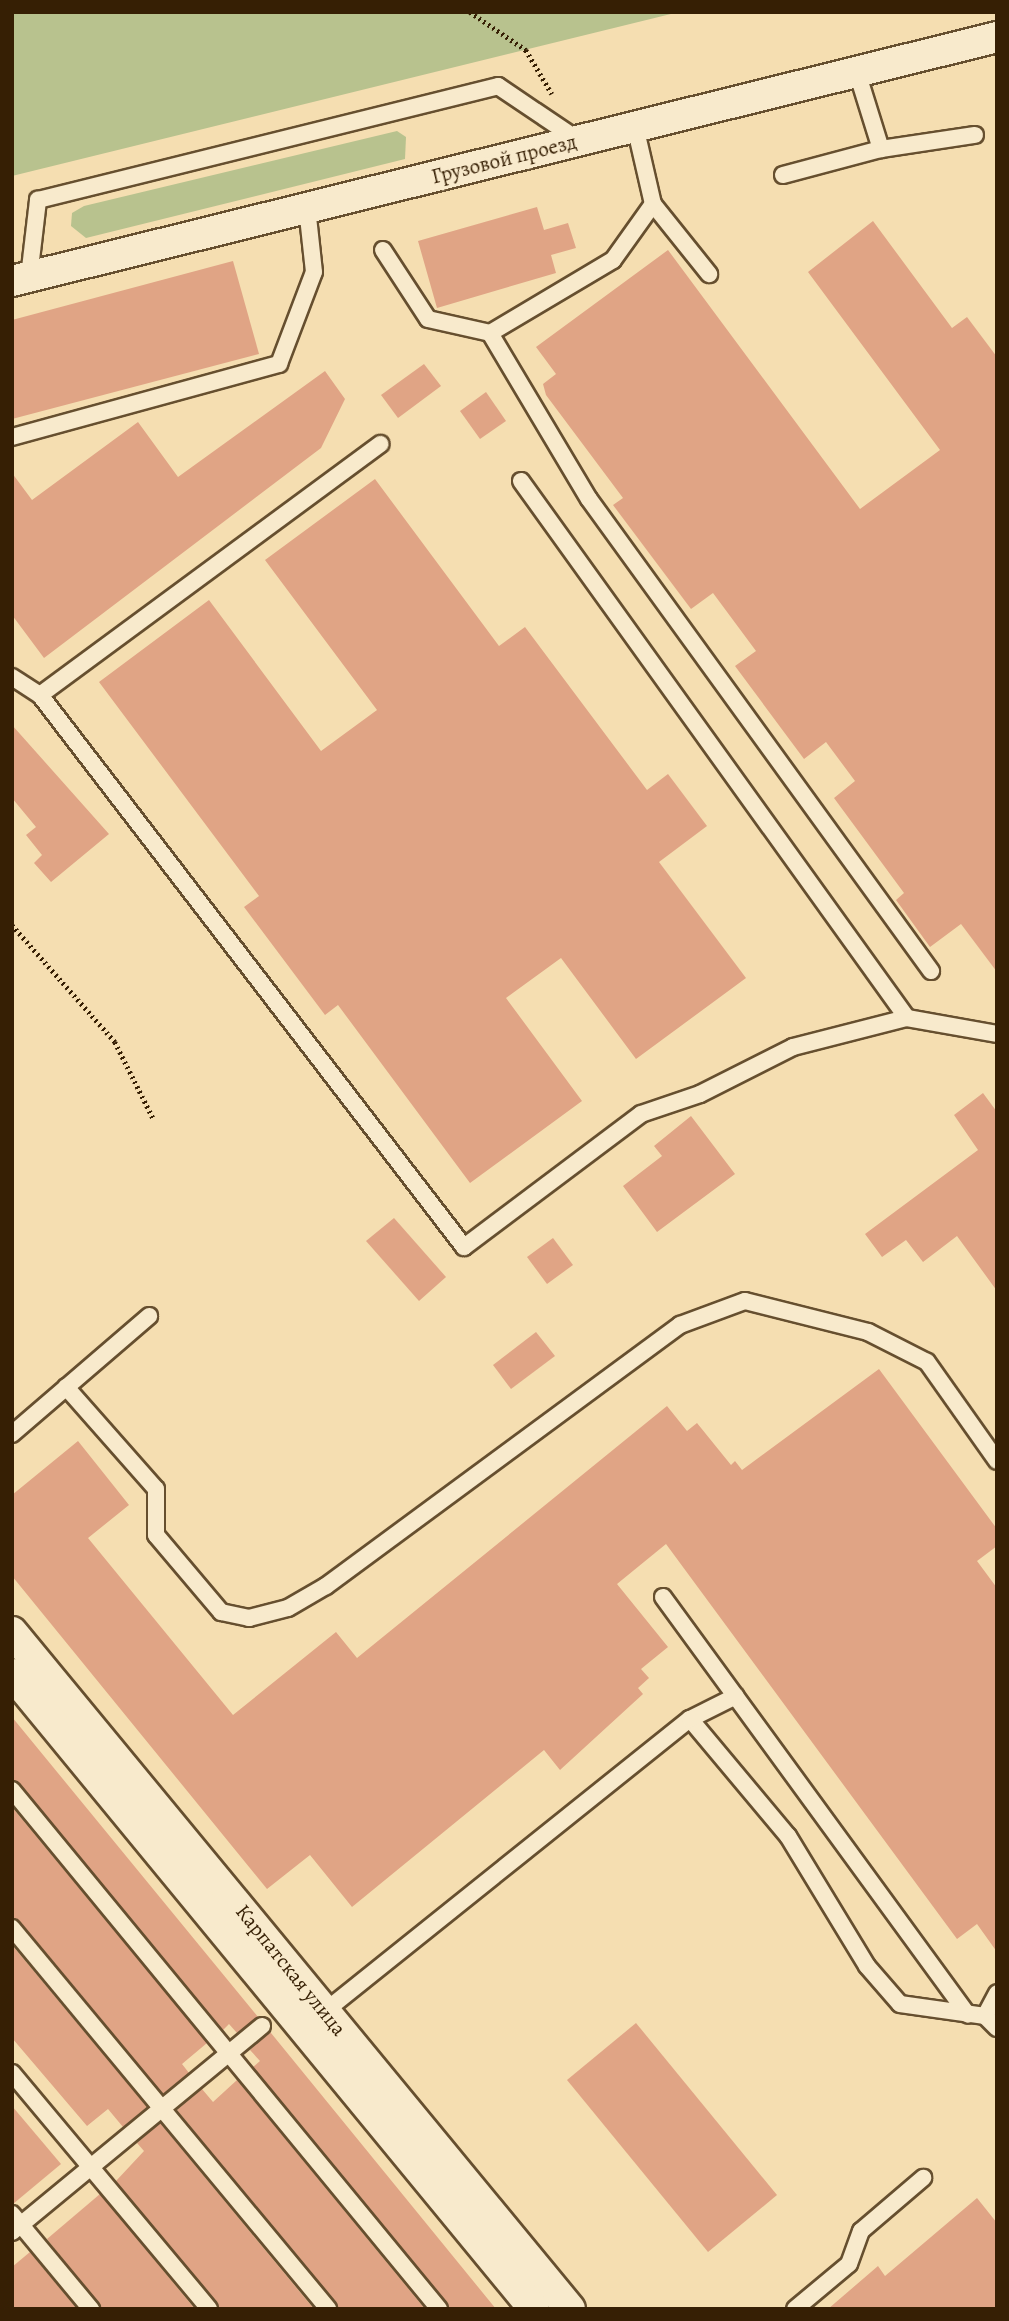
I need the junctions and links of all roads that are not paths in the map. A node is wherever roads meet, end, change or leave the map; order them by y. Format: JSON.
{"nodes":[{"id":1,"x":997,"y":37,"type":"edge"},
{"id":2,"x":858,"y":72,"type":"junction"},
{"id":3,"x":635,"y":127,"type":"junction"},
{"id":4,"x":975,"y":135,"type":"dead end"},
{"id":5,"x":578,"y":140,"type":"junction"},
{"id":6,"x":881,"y":149,"type":"junction"},
{"id":7,"x":783,"y":175,"type":"dead end"},
{"id":8,"x":653,"y":204,"type":"junction"},
{"id":9,"x":307,"y":208,"type":"junction"},
{"id":10,"x":383,"y":250,"type":"dead end"},
{"id":11,"x":709,"y":274,"type":"dead end"},
{"id":12,"x":21,"y":279,"type":"edge"},
{"id":13,"x":490,"y":333,"type":"junction"},
{"id":14,"x":12,"y":437,"type":"edge"},
{"id":15,"x":380,"y":444,"type":"dead end"},
{"id":16,"x":521,"y":481,"type":"dead end"},
{"id":17,"x":12,"y":677,"type":"edge"},
{"id":18,"x":40,"y":695,"type":"junction"},
{"id":19,"x":931,"y":971,"type":"dead end"},
{"id":20,"x":907,"y":1018,"type":"junction"},
{"id":21,"x":997,"y":1034,"type":"edge"},
{"id":22,"x":149,"y":1316,"type":"dead end"},
{"id":23,"x":66,"y":1387,"type":"junction"},
{"id":24,"x":12,"y":1434,"type":"edge"},
{"id":25,"x":997,"y":1461,"type":"edge"},
{"id":26,"x":663,"y":1597,"type":"dead end"},
{"id":27,"x":12,"y":1632,"type":"edge"},
{"id":28,"x":12,"y":1674,"type":"edge"},
{"id":29,"x":736,"y":1696,"type":"junction"},
{"id":30,"x":690,"y":1718,"type":"junction"},
{"id":31,"x":12,"y":1790,"type":"edge"},
{"id":32,"x":12,"y":1928,"type":"edge"},
{"id":33,"x":997,"y":1993,"type":"edge"},
{"id":34,"x":968,"y":2015,"type":"junction"},
{"id":35,"x":315,"y":2020,"type":"junction"},
{"id":36,"x":991,"y":2022,"type":"edge"},
{"id":37,"x":262,"y":2026,"type":"dead end"},
{"id":38,"x":229,"y":2054,"type":"junction"},
{"id":39,"x":12,"y":2073,"type":"edge"},
{"id":40,"x":162,"y":2109,"type":"junction"},
{"id":41,"x":91,"y":2167,"type":"junction"},
{"id":42,"x":923,"y":2178,"type":"dead end"},
{"id":43,"x":15,"y":2224,"type":"edge"},
{"id":44,"x":91,"y":2309,"type":"edge"},
{"id":45,"x":209,"y":2309,"type":"edge"},
{"id":46,"x":328,"y":2309,"type":"edge"},
{"id":47,"x":439,"y":2309,"type":"edge"},
{"id":48,"x":534,"y":2309,"type":"edge"},
{"id":49,"x":570,"y":2309,"type":"edge"},
{"id":50,"x":795,"y":2309,"type":"edge"}],
"edges":[{"from":1,"to":2,"type":"street","name":"Грузовой проезд"},
{"from":2,"to":3,"type":"street","name":"Грузовой проезд"},
{"from":2,"to":6,"type":"lane"},
{"from":3,"to":5,"type":"street","name":"Грузовой проезд"},
{"from":3,"to":8,"type":"lane"},
{"from":4,"to":6,"type":"lane"},
{"from":5,"to":9,"type":"street","name":"Грузовой проезд"},
{"from":5,"to":12,"type":"lane"},
{"from":6,"to":7,"type":"lane"},
{"from":8,"to":11,"type":"lane"},
{"from":8,"to":13,"type":"lane"},
{"from":9,"to":12,"type":"street","name":"Грузовой проезд"},
{"from":9,"to":14,"type":"lane"},
{"from":10,"to":13,"type":"lane"},
{"from":13,"to":19,"type":"lane"},
{"from":15,"to":18,"type":"lane"},
{"from":16,"to":20,"type":"lane"},
{"from":17,"to":18,"type":"lane"},
{"from":18,"to":20,"type":"lane"},
{"from":20,"to":21,"type":"lane"},
{"from":22,"to":23,"type":"lane"},
{"from":23,"to":24,"type":"lane"},
{"from":23,"to":25,"type":"lane"},
{"from":26,"to":29,"type":"lane"},
{"from":27,"to":35,"type":"street","name":"Карпатская улица"},
{"from":28,"to":35,"type":"street","name":"Карпатская улица"},
{"from":29,"to":30,"type":"lane"},
{"from":29,"to":34,"type":"lane"},
{"from":30,"to":34,"type":"lane"},
{"from":30,"to":35,"type":"lane"},
{"from":31,"to":38,"type":"lane"},
{"from":32,"to":40,"type":"lane"},
{"from":33,"to":36,"type":"lane"},
{"from":34,"to":36,"type":"lane"},
{"from":35,"to":48,"type":"street","name":"Карпатская улица"},
{"from":35,"to":49,"type":"street","name":"Карпатская улица"},
{"from":37,"to":38,"type":"lane"},
{"from":38,"to":40,"type":"lane"},
{"from":38,"to":47,"type":"lane"},
{"from":39,"to":41,"type":"lane"},
{"from":40,"to":41,"type":"lane"},
{"from":40,"to":46,"type":"lane"},
{"from":41,"to":43,"type":"lane"},
{"from":41,"to":45,"type":"lane"},
{"from":42,"to":50,"type":"lane"},
{"from":43,"to":44,"type":"lane"}]}
